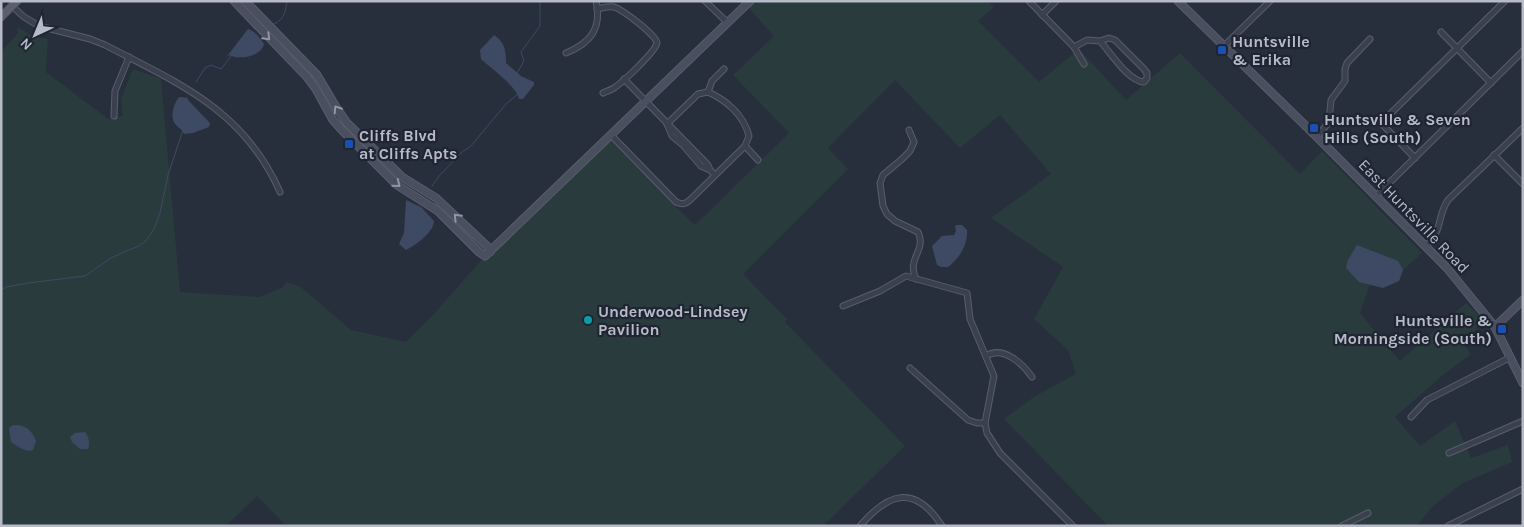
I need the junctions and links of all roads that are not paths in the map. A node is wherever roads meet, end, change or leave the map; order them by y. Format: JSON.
{"nodes":[{"id":1,"x":234,"y":1,"type":"edge"},
{"id":2,"x":245,"y":1,"type":"edge"},
{"id":3,"x":596,"y":1,"type":"edge"},
{"id":4,"x":705,"y":1,"type":"edge"},
{"id":5,"x":750,"y":1,"type":"edge"},
{"id":6,"x":1029,"y":1,"type":"edge"},
{"id":7,"x":1056,"y":1,"type":"edge"},
{"id":8,"x":1270,"y":1,"type":"edge"},
{"id":9,"x":1504,"y":1,"type":"edge"},
{"id":10,"x":1180,"y":2,"type":"edge"},
{"id":11,"x":15,"y":4,"type":"edge"},
{"id":12,"x":598,"y":9,"type":"junction"},
{"id":13,"x":1042,"y":15,"type":"junction"},
{"id":14,"x":1,"y":17,"type":"edge"},
{"id":15,"x":728,"y":23,"type":"junction"},
{"id":16,"x":1441,"y":32,"type":"dead end"},
{"id":17,"x":1370,"y":39,"type":"dead end"},
{"id":18,"x":1100,"y":41,"type":"junction"},
{"id":19,"x":1074,"y":46,"type":"junction"},
{"id":20,"x":1224,"y":46,"type":"junction"},
{"id":21,"x":1457,"y":48,"type":"junction"},
{"id":22,"x":1523,"y":51,"type":"edge"},
{"id":23,"x":566,"y":53,"type":"dead end"},
{"id":24,"x":129,"y":57,"type":"junction"},
{"id":25,"x":1084,"y":64,"type":"dead end"},
{"id":26,"x":724,"y":69,"type":"dead end"},
{"id":27,"x":624,"y":79,"type":"junction"},
{"id":28,"x":1491,"y":82,"type":"junction"},
{"id":29,"x":708,"y":92,"type":"junction"},
{"id":30,"x":603,"y":93,"type":"dead end"},
{"id":31,"x":646,"y":102,"type":"junction"},
{"id":32,"x":114,"y":116,"type":"dead end"},
{"id":33,"x":667,"y":124,"type":"junction"},
{"id":34,"x":1523,"y":128,"type":"edge"},
{"id":35,"x":909,"y":130,"type":"dead end"},
{"id":36,"x":611,"y":136,"type":"junction"},
{"id":37,"x":1317,"y":137,"type":"junction"},
{"id":38,"x":745,"y":146,"type":"junction"},
{"id":39,"x":1494,"y":155,"type":"junction"},
{"id":40,"x":1415,"y":158,"type":"junction"},
{"id":41,"x":758,"y":160,"type":"dead end"},
{"id":42,"x":715,"y":175,"type":"junction"},
{"id":43,"x":1523,"y":184,"type":"edge"},
{"id":44,"x":280,"y":192,"type":"dead end"},
{"id":45,"x":1376,"y":196,"type":"junction"},
{"id":46,"x":444,"y":205,"type":"junction"},
{"id":47,"x":438,"y":211,"type":"junction"},
{"id":48,"x":1426,"y":246,"type":"junction"},
{"id":49,"x":490,"y":252,"type":"junction"},
{"id":50,"x":916,"y":279,"type":"junction"},
{"id":51,"x":1523,"y":300,"type":"edge"},
{"id":52,"x":843,"y":306,"type":"dead end"},
{"id":53,"x":1495,"y":327,"type":"junction"},
{"id":54,"x":986,"y":356,"type":"junction"},
{"id":55,"x":1511,"y":357,"type":"junction"},
{"id":56,"x":910,"y":368,"type":"dead end"},
{"id":57,"x":1032,"y":377,"type":"dead end"},
{"id":58,"x":1523,"y":382,"type":"edge"},
{"id":59,"x":1411,"y":417,"type":"dead end"},
{"id":60,"x":1523,"y":421,"type":"edge"},
{"id":61,"x":985,"y":423,"type":"junction"},
{"id":62,"x":1449,"y":452,"type":"dead end"},
{"id":63,"x":1523,"y":489,"type":"edge"},
{"id":64,"x":1368,"y":513,"type":"dead end"},
{"id":65,"x":860,"y":526,"type":"edge"},
{"id":66,"x":942,"y":526,"type":"edge"},
{"id":67,"x":1072,"y":526,"type":"edge"},
{"id":68,"x":1342,"y":526,"type":"edge"},
{"id":69,"x":1448,"y":526,"type":"edge"}],
"edges":[{"from":1,"to":47,"type":"street","one_way":true},
{"from":46,"to":2,"type":"street","one_way":true},
{"from":3,"to":12,"type":"street"},
{"from":4,"to":15,"type":"street"},
{"from":5,"to":15,"type":"street"},
{"from":6,"to":13,"type":"street"},
{"from":7,"to":13,"type":"street"},
{"from":8,"to":20,"type":"street"},
{"from":9,"to":21,"type":"street"},
{"from":10,"to":20,"type":"street","name":"East Huntsville Road"},
{"from":11,"to":14,"type":"main road"},
{"from":11,"to":24,"type":"street"},
{"from":12,"to":23,"type":"street"},
{"from":12,"to":27,"type":"street"},
{"from":13,"to":19,"type":"street"},
{"from":15,"to":31,"type":"street"},
{"from":16,"to":21,"type":"street"},
{"from":17,"to":37,"type":"street"},
{"from":18,"to":18,"type":"street"},
{"from":18,"to":19,"type":"street"},
{"from":19,"to":25,"type":"street"},
{"from":20,"to":37,"type":"street","name":"East Huntsville Road"},
{"from":21,"to":28,"type":"street"},
{"from":21,"to":40,"type":"street"},
{"from":22,"to":28,"type":"street"},
{"from":24,"to":32,"type":"street"},
{"from":24,"to":44,"type":"street"},
{"from":26,"to":29,"type":"street"},
{"from":27,"to":30,"type":"street"},
{"from":27,"to":31,"type":"street"},
{"from":28,"to":40,"type":"street"},
{"from":29,"to":33,"type":"street"},
{"from":29,"to":38,"type":"street"},
{"from":31,"to":33,"type":"street"},
{"from":31,"to":36,"type":"street"},
{"from":33,"to":42,"type":"street"},
{"from":34,"to":39,"type":"street"},
{"from":35,"to":50,"type":"street"},
{"from":36,"to":42,"type":"street"},
{"from":36,"to":49,"type":"street"},
{"from":37,"to":45,"type":"street","name":"East Huntsville Road"},
{"from":38,"to":41,"type":"street"},
{"from":38,"to":42,"type":"street"},
{"from":39,"to":43,"type":"street"},
{"from":39,"to":48,"type":"street"},
{"from":40,"to":45,"type":"street"},
{"from":45,"to":48,"type":"street","name":"East Huntsville Road"},
{"from":46,"to":47,"type":"street"},
{"from":49,"to":46,"type":"street","one_way":true},
{"from":47,"to":49,"type":"street"},
{"from":48,"to":53,"type":"street","name":"East Huntsville Road"},
{"from":50,"to":52,"type":"street"},
{"from":50,"to":54,"type":"street"},
{"from":51,"to":53,"type":"street"},
{"from":53,"to":55,"type":"street","name":"East Huntsville Road"},
{"from":54,"to":57,"type":"street"},
{"from":54,"to":61,"type":"street"},
{"from":55,"to":58,"type":"street","name":"East Huntsville Road"},
{"from":55,"to":59,"type":"street"},
{"from":56,"to":61,"type":"street"},
{"from":60,"to":62,"type":"street"},
{"from":61,"to":67,"type":"street"},
{"from":63,"to":69,"type":"street"},
{"from":64,"to":68,"type":"street"},
{"from":65,"to":66,"type":"street"}]}
